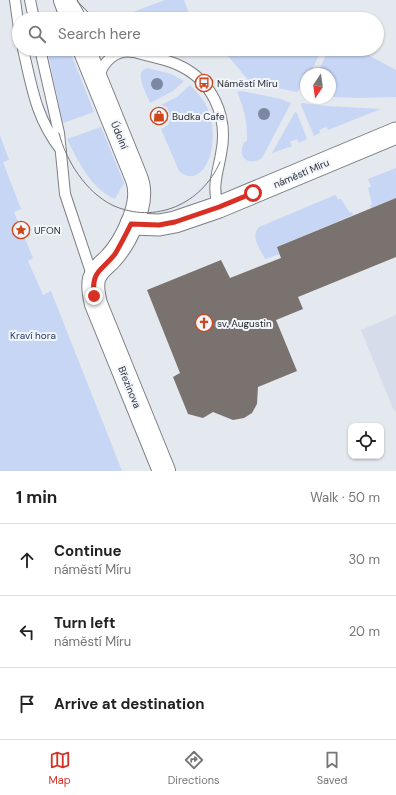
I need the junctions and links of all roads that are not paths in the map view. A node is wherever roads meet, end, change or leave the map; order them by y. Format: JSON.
{"nodes":[{"id":1,"x":15,"y":0,"type":"edge"},
{"id":2,"x":30,"y":0,"type":"edge"},
{"id":3,"x":66,"y":0,"type":"edge"},
{"id":4,"x":17,"y":12,"type":"edge"},
{"id":5,"x":33,"y":12,"type":"edge"},
{"id":6,"x":70,"y":12,"type":"edge"},
{"id":7,"x":79,"y":12,"type":"edge"},
{"id":8,"x":25,"y":56,"type":"edge"},
{"id":9,"x":42,"y":56,"type":"edge"},
{"id":10,"x":87,"y":56,"type":"edge"},
{"id":11,"x":114,"y":56,"type":"edge"},
{"id":12,"x":149,"y":56,"type":"edge"},
{"id":13,"x":98,"y":83,"type":"junction"},
{"id":14,"x":396,"y":134,"type":"edge"},
{"id":15,"x":60,"y":150,"type":"junction"},
{"id":16,"x":219,"y":207,"type":"junction"},
{"id":17,"x":131,"y":224,"type":"junction"},
{"id":18,"x":94,"y":280,"type":"junction"},
{"id":19,"x":164,"y":471,"type":"edge"}],
"edges":[{"from":1,"to":4,"type":"lane"},
{"from":2,"to":5,"type":"lane"},
{"from":3,"to":6,"type":"street"},
{"from":3,"to":7,"type":"lane"},
{"from":8,"to":15,"type":"lane"},
{"from":9,"to":15,"type":"lane"},
{"from":10,"to":13,"type":"street","name":"Údolní"},
{"from":11,"to":13,"type":"lane"},
{"from":12,"to":16,"type":"lane"},
{"from":13,"to":17,"type":"street","name":"Údolní"},
{"from":14,"to":16,"type":"street","name":"náměstí Míru"},
{"from":15,"to":18,"type":"lane"},
{"from":16,"to":17,"type":"street","name":"náměstí Míru"},
{"from":17,"to":18,"type":"street"},
{"from":18,"to":19,"type":"street","name":"Březinova"}]}
